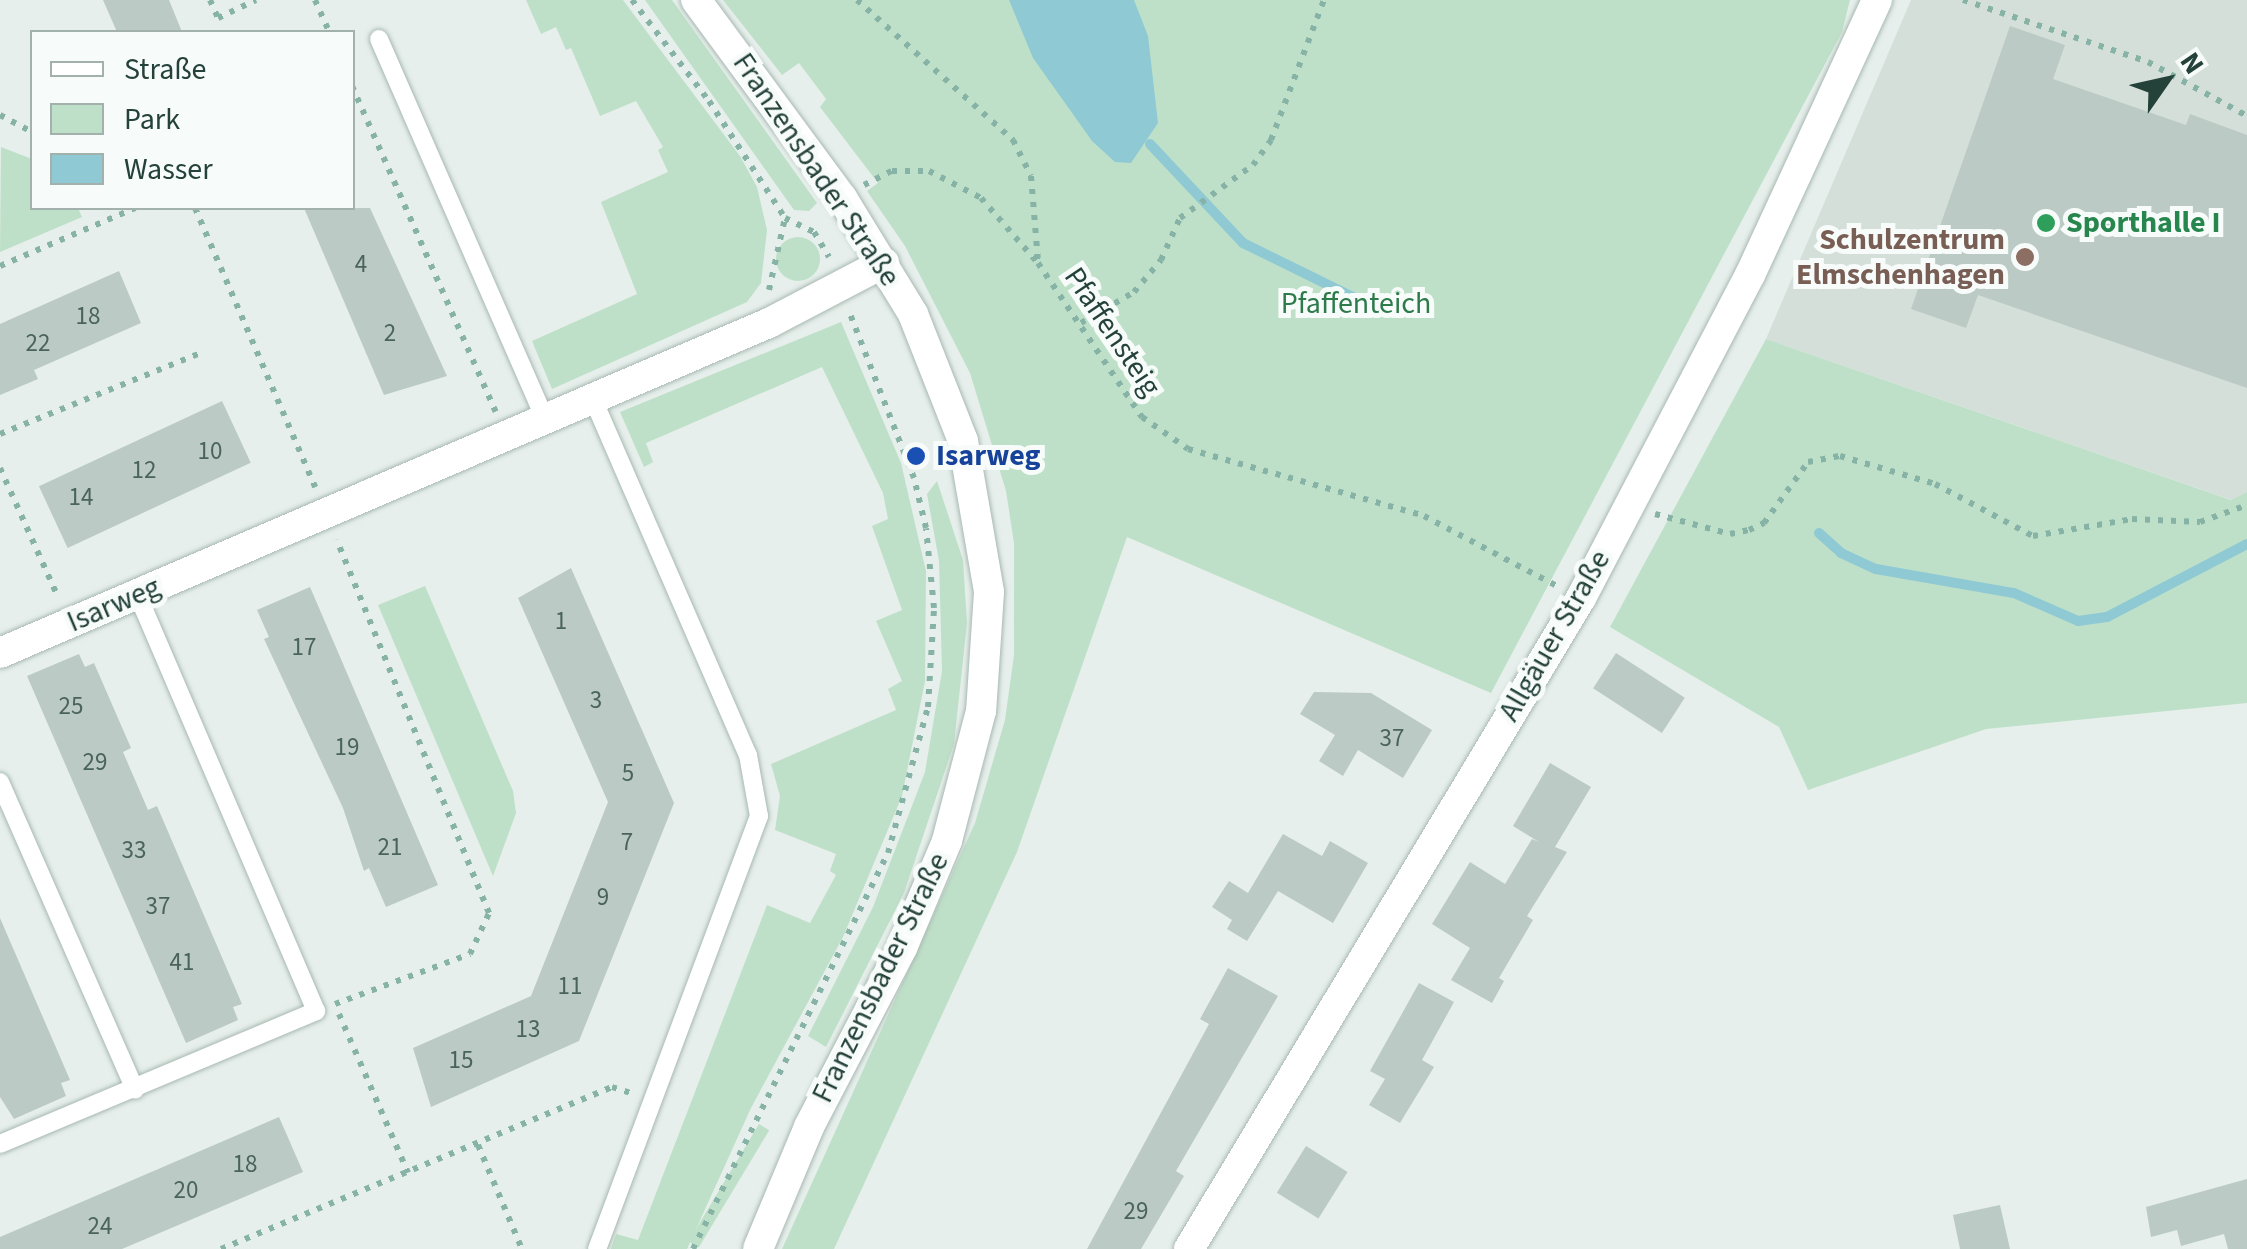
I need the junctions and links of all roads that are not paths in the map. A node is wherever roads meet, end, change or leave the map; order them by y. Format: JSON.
{"nodes":[{"id":1,"x":696,"y":0,"type":"edge"},
{"id":2,"x":1878,"y":0,"type":"edge"},
{"id":3,"x":379,"y":39,"type":"dead end"},
{"id":4,"x":884,"y":262,"type":"junction"},
{"id":5,"x":594,"y":399,"type":"junction"},
{"id":6,"x":545,"y":419,"type":"junction"},
{"id":7,"x":138,"y":595,"type":"junction"},
{"id":8,"x":0,"y":653,"type":"edge"},
{"id":9,"x":0,"y":782,"type":"edge"},
{"id":10,"x":134,"y":1090,"type":"junction"},
{"id":11,"x":0,"y":1144,"type":"edge"},
{"id":12,"x":597,"y":1249,"type":"edge"},
{"id":13,"x":758,"y":1249,"type":"edge"},
{"id":14,"x":1190,"y":1249,"type":"edge"}],
"edges":[{"from":1,"to":4,"type":"street","name":"Franzensbader Straße"},
{"from":2,"to":14,"type":"street","name":"Allgäuer Straße"},
{"from":3,"to":6,"type":"lane"},
{"from":4,"to":5,"type":"street","name":"Isarweg"},
{"from":4,"to":13,"type":"street","name":"Franzensbader Straße"},
{"from":5,"to":6,"type":"street","name":"Isarweg"},
{"from":5,"to":12,"type":"lane"},
{"from":6,"to":7,"type":"street","name":"Isarweg"},
{"from":7,"to":8,"type":"street","name":"Isarweg"},
{"from":7,"to":10,"type":"lane"},
{"from":9,"to":10,"type":"lane"},
{"from":10,"to":11,"type":"lane"}]}
